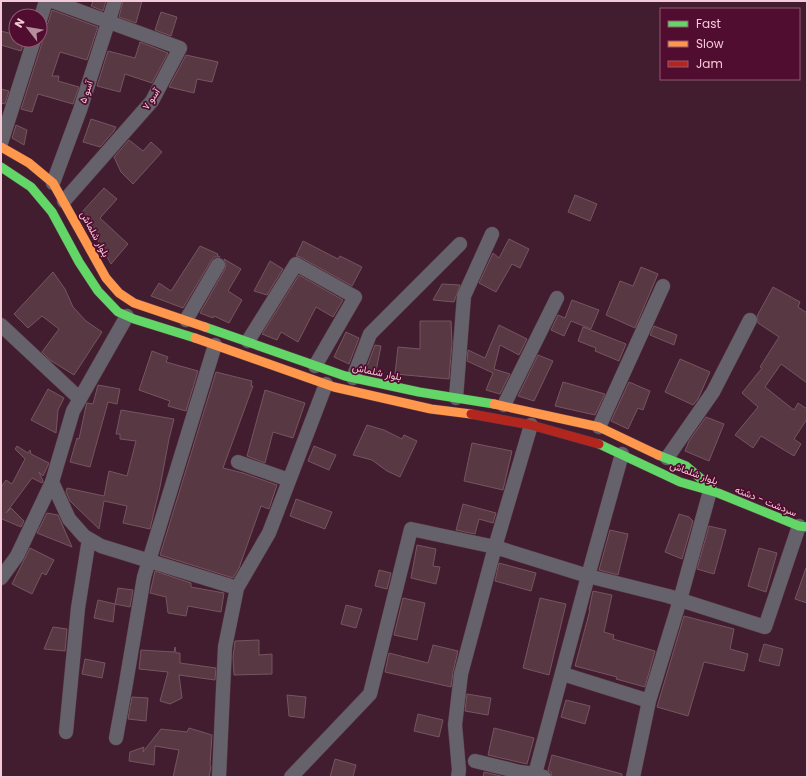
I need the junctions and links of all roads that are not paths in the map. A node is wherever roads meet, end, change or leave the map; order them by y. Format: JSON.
{"nodes":[{"id":1,"x":52,"y":1,"type":"edge"},
{"id":2,"x":115,"y":1,"type":"edge"},
{"id":3,"x":108,"y":23,"type":"junction"},
{"id":4,"x":31,"y":48,"type":"edge"},
{"id":5,"x":1,"y":143,"type":"edge"},
{"id":6,"x":1,"y":147,"type":"edge"},
{"id":7,"x":1,"y":168,"type":"edge"},
{"id":8,"x":53,"y":182,"type":"junction"},
{"id":9,"x":64,"y":201,"type":"junction"},
{"id":10,"x":492,"y":234,"type":"dead end"},
{"id":11,"x":460,"y":244,"type":"dead end"},
{"id":12,"x":218,"y":265,"type":"dead end"},
{"id":13,"x":663,"y":286,"type":"dead end"},
{"id":14,"x":557,"y":298,"type":"dead end"},
{"id":15,"x":127,"y":316,"type":"junction"},
{"id":16,"x":186,"y":320,"type":"junction"},
{"id":17,"x":750,"y":320,"type":"dead end"},
{"id":18,"x":1,"y":325,"type":"edge"},
{"id":19,"x":248,"y":341,"type":"junction"},
{"id":20,"x":215,"y":345,"type":"junction"},
{"id":21,"x":316,"y":366,"type":"junction"},
{"id":22,"x":353,"y":378,"type":"junction"},
{"id":23,"x":326,"y":384,"type":"junction"},
{"id":24,"x":456,"y":398,"type":"junction"},
{"id":25,"x":80,"y":399,"type":"junction"},
{"id":26,"x":504,"y":405,"type":"junction"},
{"id":27,"x":532,"y":425,"type":"junction"},
{"id":28,"x":599,"y":426,"type":"junction"},
{"id":29,"x":644,"y":449,"type":"junction"},
{"id":30,"x":622,"y":454,"type":"junction"},
{"id":31,"x":660,"y":456,"type":"junction"},
{"id":32,"x":238,"y":462,"type":"dead end"},
{"id":33,"x":638,"y":462,"type":"junction"},
{"id":34,"x":649,"y":467,"type":"junction"},
{"id":35,"x":289,"y":480,"type":"junction"},
{"id":36,"x":52,"y":482,"type":"junction"},
{"id":37,"x":714,"y":492,"type":"junction"},
{"id":38,"x":803,"y":527,"type":"edge"},
{"id":39,"x":89,"y":539,"type":"junction"},
{"id":40,"x":495,"y":547,"type":"junction"},
{"id":41,"x":149,"y":560,"type":"junction"},
{"id":42,"x":588,"y":576,"type":"junction"},
{"id":43,"x":1,"y":578,"type":"edge"},
{"id":44,"x":237,"y":588,"type":"junction"},
{"id":45,"x":680,"y":600,"type":"junction"},
{"id":46,"x":563,"y":674,"type":"junction"},
{"id":47,"x":648,"y":701,"type":"junction"},
{"id":48,"x":66,"y":732,"type":"dead end"},
{"id":49,"x":116,"y":738,"type":"dead end"},
{"id":50,"x":475,"y":761,"type":"dead end"},
{"id":51,"x":538,"y":776,"type":"edge"},
{"id":52,"x":219,"y":777,"type":"edge"},
{"id":53,"x":291,"y":777,"type":"edge"},
{"id":54,"x":458,"y":777,"type":"edge"},
{"id":55,"x":633,"y":777,"type":"edge"}],
"edges":[{"from":1,"to":3,"type":"street"},
{"from":2,"to":3,"type":"street","name":"آسو ۵"},
{"from":3,"to":8,"type":"street","name":"آسو ۵"},
{"from":3,"to":9,"type":"street","name":"آسو ۷"},
{"from":4,"to":5,"type":"street"},
{"from":6,"to":8,"type":"main road","name":"بلوار شلماش"},
{"from":7,"to":15,"type":"main road","name":"بلوار شلماش"},
{"from":8,"to":9,"type":"main road","name":"بلوار شلماش"},
{"from":9,"to":16,"type":"main road","name":"بلوار شلماش"},
{"from":10,"to":24,"type":"street"},
{"from":11,"to":22,"type":"street"},
{"from":12,"to":16,"type":"street"},
{"from":13,"to":28,"type":"street"},
{"from":14,"to":26,"type":"street"},
{"from":15,"to":20,"type":"main road","name":"بلوار شلماش"},
{"from":15,"to":25,"type":"street"},
{"from":16,"to":19,"type":"main road","name":"بلوار شلماش"},
{"from":17,"to":31,"type":"street"},
{"from":18,"to":25,"type":"street"},
{"from":19,"to":21,"type":"main road","name":"بلوار شلماش"},
{"from":19,"to":21,"type":"street"},
{"from":20,"to":23,"type":"main road","name":"بلوار شلماش"},
{"from":20,"to":41,"type":"street"},
{"from":21,"to":22,"type":"main road","name":"بلوار شلماش"},
{"from":22,"to":24,"type":"main road","name":"بلوار شلماش"},
{"from":23,"to":27,"type":"main road","name":"بلوار شلماش"},
{"from":23,"to":35,"type":"street"},
{"from":24,"to":26,"type":"main road","name":"بلوار شلماش"},
{"from":25,"to":36,"type":"street"},
{"from":26,"to":28,"type":"main road","name":"بلوار شلماش"},
{"from":27,"to":30,"type":"main road","name":"بلوار شلماش"},
{"from":27,"to":40,"type":"street"},
{"from":28,"to":29,"type":"main road","name":"بلوار شلماش"},
{"from":29,"to":31,"type":"main road","name":"بلوار شلماش"},
{"from":29,"to":33,"type":"main road"},
{"from":30,"to":33,"type":"main road","name":"بلوار شلماش"},
{"from":30,"to":42,"type":"street"},
{"from":31,"to":34,"type":"main road"},
{"from":31,"to":37,"type":"main road","name":"بلوار شلماش"},
{"from":32,"to":35,"type":"street"},
{"from":33,"to":34,"type":"main road","name":"بلوار شلماش"},
{"from":34,"to":37,"type":"main road","name":"بلوار شلماش"},
{"from":35,"to":44,"type":"street"},
{"from":36,"to":39,"type":"street"},
{"from":36,"to":43,"type":"street"},
{"from":37,"to":38,"type":"main road","name":"سردشت - دشته"},
{"from":37,"to":45,"type":"street"},
{"from":38,"to":45,"type":"street"},
{"from":39,"to":41,"type":"street"},
{"from":39,"to":48,"type":"street"},
{"from":40,"to":42,"type":"street"},
{"from":40,"to":53,"type":"street"},
{"from":40,"to":54,"type":"street"},
{"from":41,"to":44,"type":"street"},
{"from":41,"to":49,"type":"street"},
{"from":42,"to":45,"type":"street"},
{"from":42,"to":46,"type":"street"},
{"from":44,"to":52,"type":"street"},
{"from":45,"to":47,"type":"street"},
{"from":46,"to":47,"type":"street"},
{"from":46,"to":51,"type":"street"},
{"from":47,"to":55,"type":"street"},
{"from":50,"to":51,"type":"street"}]}
